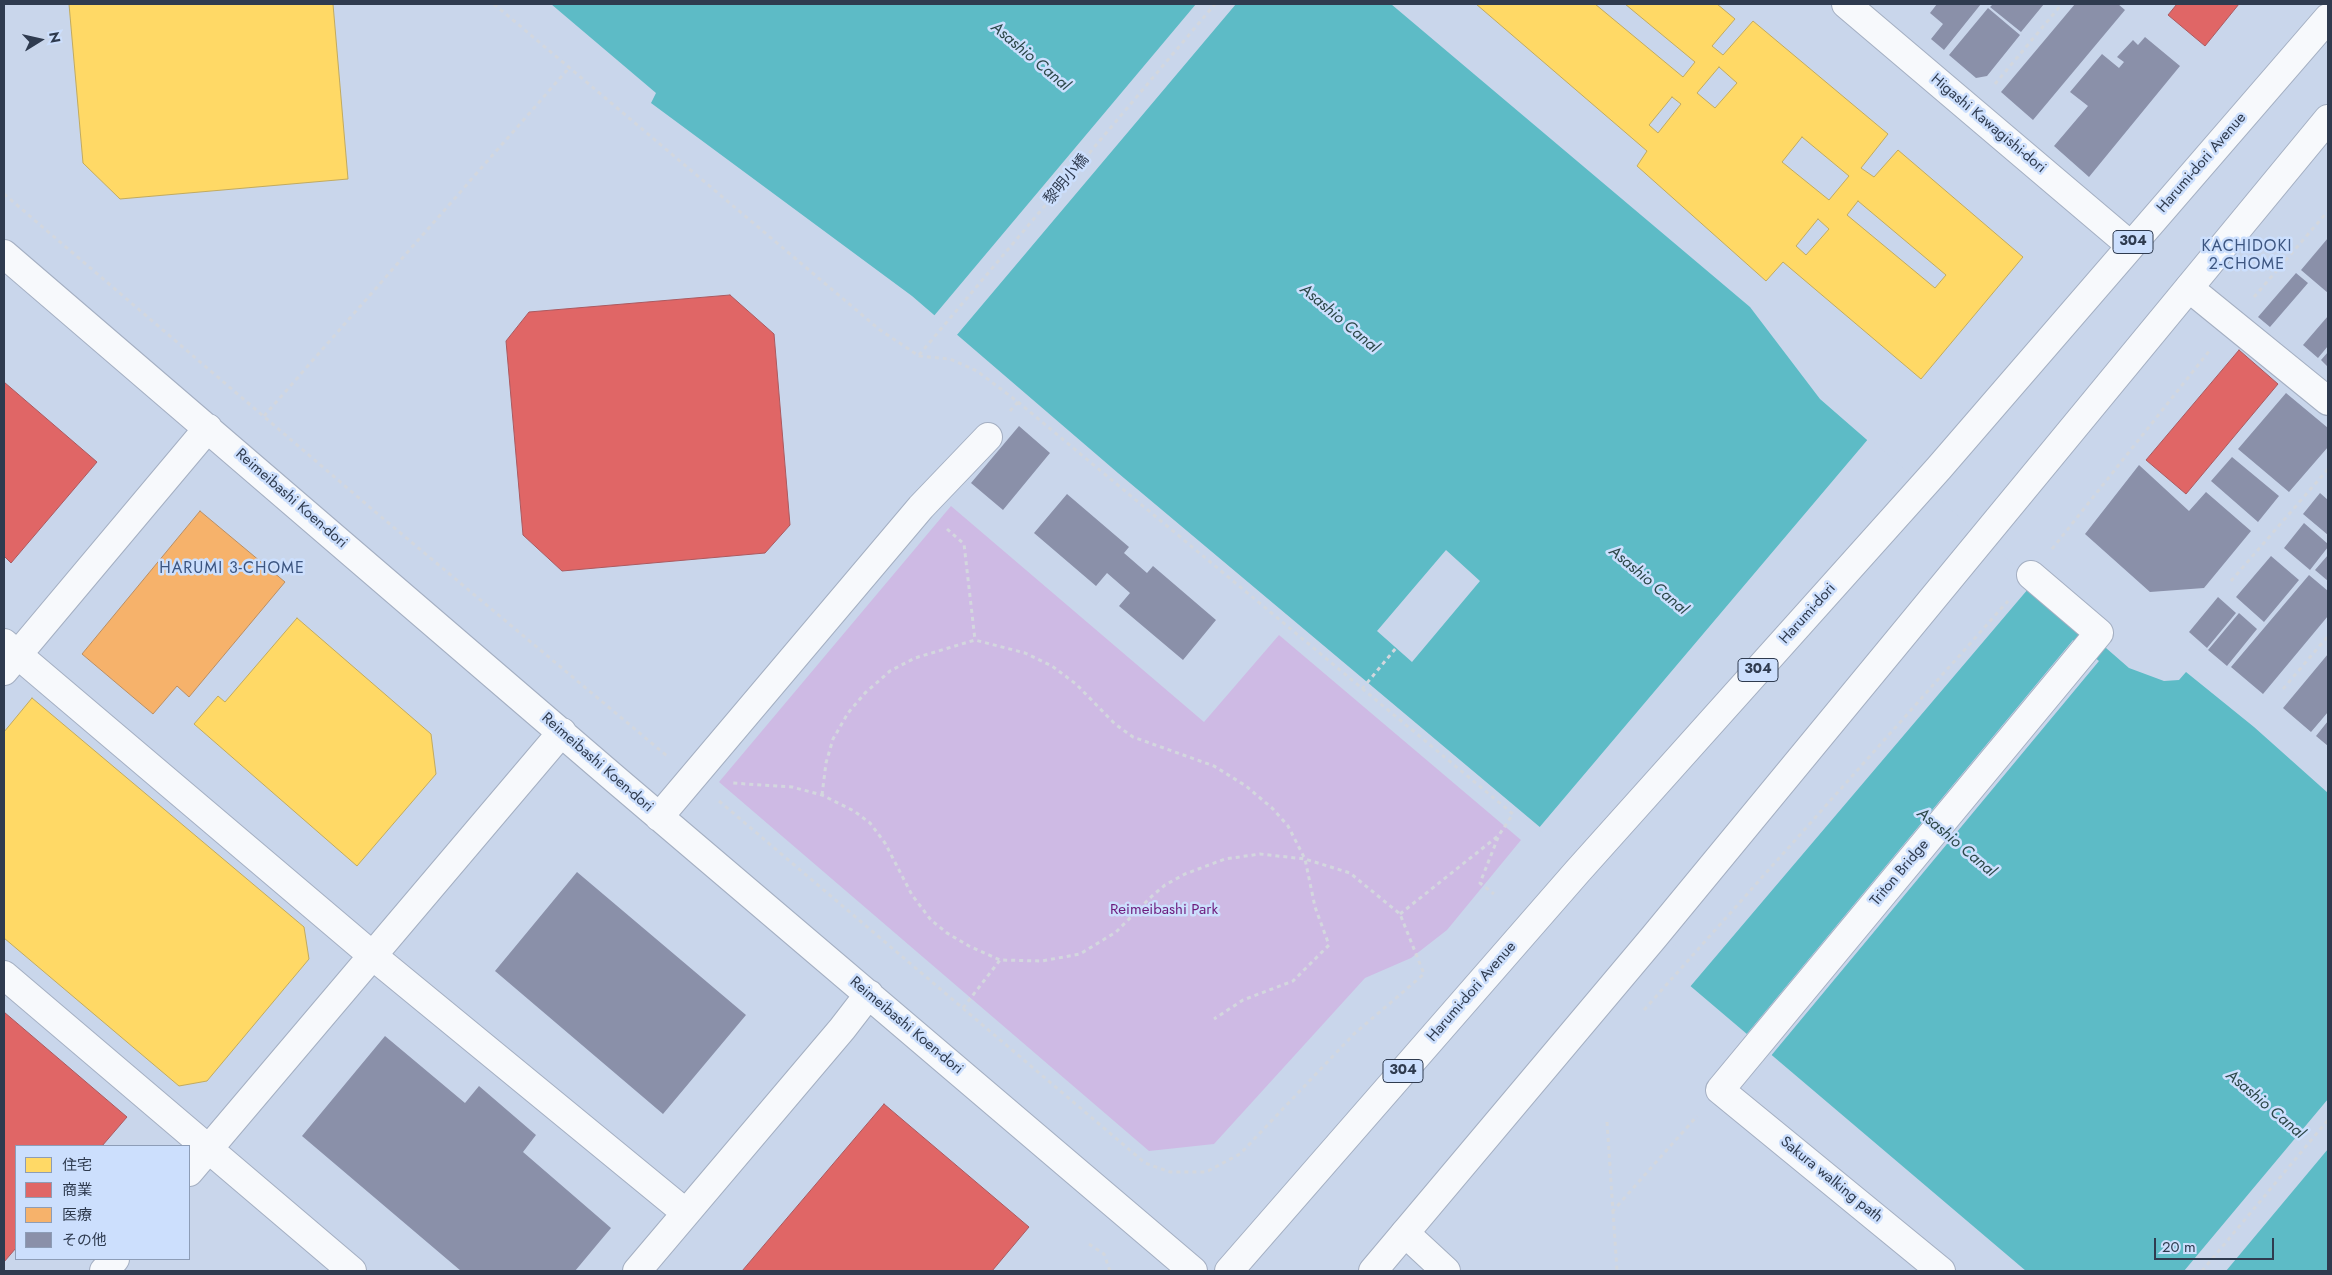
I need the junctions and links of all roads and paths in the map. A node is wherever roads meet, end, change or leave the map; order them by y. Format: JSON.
{"nodes":[{"id":1,"x":494,"y":4,"type":"edge"},
{"id":2,"x":1215,"y":4,"type":"edge"},
{"id":3,"x":1846,"y":4,"type":"edge"},
{"id":4,"x":2062,"y":4,"type":"edge"},
{"id":5,"x":2328,"y":18,"type":"edge"},
{"id":6,"x":569,"y":68,"type":"junction"},
{"id":7,"x":1972,"y":111,"type":"junction"},
{"id":8,"x":2328,"y":119,"type":"edge"},
{"id":9,"x":2328,"y":211,"type":"edge"},
{"id":10,"x":2130,"y":245,"type":"junction"},
{"id":11,"x":4,"y":254,"type":"edge"},
{"id":12,"x":2189,"y":288,"type":"junction"},
{"id":13,"x":2232,"y":322,"type":"junction"},
{"id":14,"x":919,"y":356,"type":"junction"},
{"id":15,"x":2328,"y":401,"type":"edge"},
{"id":16,"x":264,"y":416,"type":"dead end"},
{"id":17,"x":208,"y":428,"type":"junction"},
{"id":18,"x":988,"y":437,"type":"dead end"},
{"id":19,"x":1939,"y":468,"type":"joint"},
{"id":20,"x":2328,"y":469,"type":"edge"},
{"id":21,"x":921,"y":507,"type":"junction"},
{"id":22,"x":2031,"y":575,"type":"junction"},
{"id":23,"x":2231,"y":581,"type":"dead end"},
{"id":24,"x":2328,"y":636,"type":"edge"},
{"id":25,"x":975,"y":640,"type":"junction"},
{"id":26,"x":1396,"y":648,"type":"dead end"},
{"id":27,"x":8,"y":656,"type":"edge"},
{"id":28,"x":1362,"y":689,"type":"junction"},
{"id":29,"x":2283,"y":689,"type":"dead end"},
{"id":30,"x":562,"y":732,"type":"junction"},
{"id":31,"x":692,"y":779,"type":"junction"},
{"id":32,"x":822,"y":795,"type":"junction"},
{"id":33,"x":659,"y":817,"type":"junction"},
{"id":34,"x":1499,"y":835,"type":"junction"},
{"id":35,"x":1306,"y":859,"type":"junction"},
{"id":36,"x":1577,"y":872,"type":"joint"},
{"id":37,"x":1494,"y":894,"type":"dead end"},
{"id":38,"x":1400,"y":914,"type":"junction"},
{"id":39,"x":373,"y":956,"type":"junction"},
{"id":40,"x":1000,"y":960,"type":"junction"},
{"id":41,"x":1424,"y":974,"type":"dead end"},
{"id":42,"x":4,"y":975,"type":"edge"},
{"id":43,"x":869,"y":994,"type":"junction"},
{"id":44,"x":963,"y":1008,"type":"dead end"},
{"id":45,"x":1644,"y":1010,"type":"dead end"},
{"id":46,"x":1214,"y":1019,"type":"dead end"},
{"id":47,"x":1720,"y":1090,"type":"junction"},
{"id":48,"x":2328,"y":1120,"type":"edge"},
{"id":49,"x":1607,"y":1122,"type":"dead end"},
{"id":50,"x":208,"y":1149,"type":"junction"},
{"id":51,"x":190,"y":1171,"type":"edge"},
{"id":52,"x":1612,"y":1212,"type":"junction"},
{"id":53,"x":686,"y":1213,"type":"junction"},
{"id":54,"x":1405,"y":1233,"type":"junction"},
{"id":55,"x":1090,"y":1244,"type":"dead end"},
{"id":56,"x":114,"y":1260,"type":"edge"},
{"id":57,"x":104,"y":1271,"type":"edge"},
{"id":58,"x":352,"y":1271,"type":"edge"},
{"id":59,"x":637,"y":1271,"type":"edge"},
{"id":60,"x":1110,"y":1271,"type":"edge"},
{"id":61,"x":1193,"y":1271,"type":"edge"},
{"id":62,"x":1229,"y":1271,"type":"edge"},
{"id":63,"x":1373,"y":1271,"type":"edge"},
{"id":64,"x":1446,"y":1271,"type":"edge"},
{"id":65,"x":1617,"y":1271,"type":"edge"},
{"id":66,"x":1941,"y":1271,"type":"edge"},
{"id":67,"x":2202,"y":1271,"type":"edge"}],
"edges":[{"from":1,"to":6,"type":"path"},
{"from":2,"to":14,"type":"path","name":"黎明小橋"},
{"from":3,"to":7,"type":"street","name":"Higashi Kawagishi-dori"},
{"from":4,"to":7,"type":"path"},
{"from":5,"to":10,"type":"street","name":"Harumi-dori Avenue","number":"304"},
{"from":6,"to":14,"type":"path"},
{"from":6,"to":16,"type":"path"},
{"from":7,"to":10,"type":"street","name":"Higashi Kawagishi-dori"},
{"from":8,"to":12,"type":"street"},
{"from":9,"to":13,"type":"path"},
{"from":10,"to":19,"type":"street","name":"Harumi-dori Avenue","number":"304"},
{"from":11,"to":17,"type":"street","name":"Reimeibashi Koen-dori"},
{"from":12,"to":13,"type":"street"},
{"from":12,"to":54,"type":"street"},
{"from":13,"to":15,"type":"street"},
{"from":13,"to":22,"type":"path"},
{"from":14,"to":28,"type":"path"},
{"from":17,"to":27,"type":"street"},
{"from":17,"to":30,"type":"street","name":"Reimeibashi Koen-dori"},
{"from":18,"to":21,"type":"street"},
{"from":19,"to":36,"type":"street","name":"Harumi-dori","number":"304"},
{"from":20,"to":23,"type":"path"},
{"from":21,"to":25,"type":"path"},
{"from":21,"to":31,"type":"street"},
{"from":22,"to":45,"type":"path"},
{"from":22,"to":47,"type":"street","name":"Triton Bridge"},
{"from":24,"to":29,"type":"path"},
{"from":25,"to":32,"type":"path"},
{"from":25,"to":35,"type":"path"},
{"from":26,"to":28,"type":"path"},
{"from":27,"to":39,"type":"street"},
{"from":28,"to":34,"type":"path"},
{"from":30,"to":33,"type":"street","name":"Reimeibashi Koen-dori"},
{"from":30,"to":39,"type":"street"},
{"from":31,"to":32,"type":"path"},
{"from":31,"to":33,"type":"street"},
{"from":32,"to":40,"type":"path"},
{"from":33,"to":43,"type":"street","name":"Reimeibashi Koen-dori"},
{"from":34,"to":37,"type":"path"},
{"from":34,"to":38,"type":"path"},
{"from":35,"to":38,"type":"path"},
{"from":35,"to":40,"type":"path"},
{"from":35,"to":46,"type":"path"},
{"from":36,"to":62,"type":"street","name":"Harumi-dori Avenue","number":"304"},
{"from":38,"to":41,"type":"path"},
{"from":39,"to":50,"type":"street"},
{"from":39,"to":53,"type":"street"},
{"from":40,"to":44,"type":"path"},
{"from":42,"to":50,"type":"street"},
{"from":43,"to":53,"type":"street"},
{"from":43,"to":61,"type":"street","name":"Reimeibashi Koen-dori"},
{"from":47,"to":52,"type":"path"},
{"from":47,"to":66,"type":"street","name":"Sakura walking path"},
{"from":48,"to":67,"type":"path"},
{"from":49,"to":52,"type":"path"},
{"from":50,"to":51,"type":"street"},
{"from":50,"to":58,"type":"street"},
{"from":52,"to":65,"type":"path"},
{"from":53,"to":59,"type":"street"},
{"from":54,"to":63,"type":"street"},
{"from":54,"to":64,"type":"street"},
{"from":55,"to":60,"type":"path"},
{"from":56,"to":57,"type":"street"}]}
